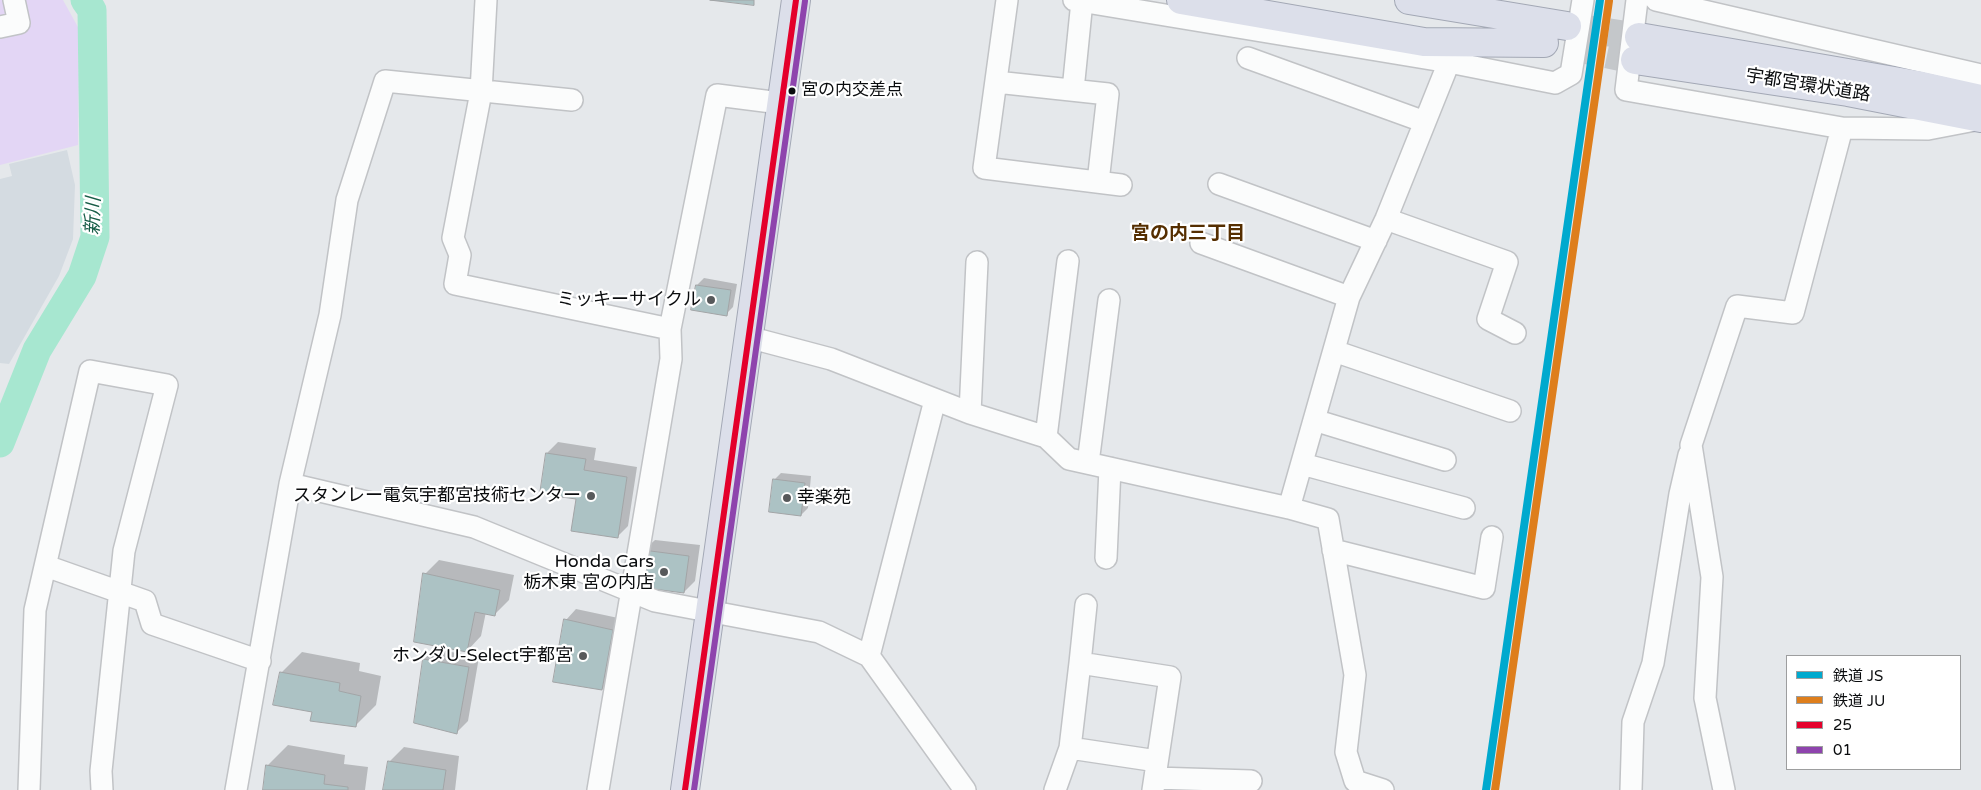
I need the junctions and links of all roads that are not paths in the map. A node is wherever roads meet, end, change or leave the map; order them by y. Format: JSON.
{"nodes":[{"id":1,"x":14,"y":0,"type":"edge"},
{"id":2,"x":486,"y":0,"type":"edge"},
{"id":3,"x":796,"y":0,"type":"edge"},
{"id":4,"x":1007,"y":0,"type":"edge"},
{"id":5,"x":1181,"y":0,"type":"edge"},
{"id":6,"x":1277,"y":0,"type":"edge"},
{"id":7,"x":1409,"y":0,"type":"edge"},
{"id":8,"x":1490,"y":0,"type":"edge"},
{"id":9,"x":1582,"y":0,"type":"edge"},
{"id":10,"x":1637,"y":0,"type":"edge"},
{"id":11,"x":1656,"y":0,"type":"edge"},
{"id":12,"x":1078,"y":1,"type":"edge"},
{"id":13,"x":1695,"y":4,"type":"edge"},
{"id":14,"x":0,"y":27,"type":"edge"},
{"id":15,"x":1557,"y":35,"type":"junction"},
{"id":16,"x":1248,"y":58,"type":"dead end"},
{"id":17,"x":1449,"y":62,"type":"junction"},
{"id":18,"x":1981,"y":75,"type":"edge"},
{"id":19,"x":996,"y":82,"type":"junction"},
{"id":20,"x":1073,"y":90,"type":"junction"},
{"id":21,"x":481,"y":92,"type":"junction"},
{"id":22,"x":1981,"y":99,"type":"edge"},
{"id":23,"x":572,"y":100,"type":"dead end"},
{"id":24,"x":780,"y":103,"type":"junction"},
{"id":25,"x":1981,"y":119,"type":"edge"},
{"id":26,"x":1425,"y":122,"type":"junction"},
{"id":27,"x":1842,"y":128,"type":"junction"},
{"id":28,"x":1098,"y":182,"type":"junction"},
{"id":29,"x":1219,"y":184,"type":"dead end"},
{"id":30,"x":1121,"y":185,"type":"dead end"},
{"id":31,"x":1386,"y":219,"type":"junction"},
{"id":32,"x":1376,"y":241,"type":"junction"},
{"id":33,"x":1201,"y":242,"type":"dead end"},
{"id":34,"x":1068,"y":261,"type":"dead end"},
{"id":35,"x":977,"y":262,"type":"dead end"},
{"id":36,"x":1349,"y":297,"type":"junction"},
{"id":37,"x":1109,"y":300,"type":"dead end"},
{"id":38,"x":670,"y":329,"type":"junction"},
{"id":39,"x":1515,"y":333,"type":"dead end"},
{"id":40,"x":748,"y":337,"type":"junction"},
{"id":41,"x":1334,"y":351,"type":"junction"},
{"id":42,"x":935,"y":400,"type":"junction"},
{"id":43,"x":1510,"y":410,"type":"dead end"},
{"id":44,"x":970,"y":414,"type":"junction"},
{"id":45,"x":1314,"y":420,"type":"junction"},
{"id":46,"x":1046,"y":437,"type":"junction"},
{"id":47,"x":1691,"y":445,"type":"junction"},
{"id":48,"x":1445,"y":460,"type":"dead end"},
{"id":49,"x":1088,"y":463,"type":"junction"},
{"id":50,"x":1302,"y":464,"type":"junction"},
{"id":51,"x":1110,"y":468,"type":"junction"},
{"id":52,"x":290,"y":484,"type":"junction"},
{"id":53,"x":1289,"y":508,"type":"junction"},
{"id":54,"x":1464,"y":508,"type":"dead end"},
{"id":55,"x":1492,"y":537,"type":"dead end"},
{"id":56,"x":1333,"y":550,"type":"junction"},
{"id":57,"x":1106,"y":558,"type":"dead end"},
{"id":58,"x":46,"y":566,"type":"junction"},
{"id":59,"x":120,"y":590,"type":"junction"},
{"id":60,"x":632,"y":592,"type":"junction"},
{"id":61,"x":1086,"y":605,"type":"dead end"},
{"id":62,"x":709,"y":613,"type":"junction"},
{"id":63,"x":869,"y":656,"type":"junction"},
{"id":64,"x":260,"y":661,"type":"junction"},
{"id":65,"x":1080,"y":663,"type":"junction"},
{"id":66,"x":1070,"y":748,"type":"junction"},
{"id":67,"x":1155,"y":776,"type":"edge"},
{"id":68,"x":1252,"y":781,"type":"dead end"},
{"id":69,"x":29,"y":790,"type":"edge"},
{"id":70,"x":102,"y":790,"type":"edge"},
{"id":71,"x":236,"y":790,"type":"edge"},
{"id":72,"x":598,"y":790,"type":"edge"},
{"id":73,"x":685,"y":790,"type":"edge"},
{"id":74,"x":965,"y":790,"type":"edge"},
{"id":75,"x":1055,"y":790,"type":"edge"},
{"id":76,"x":1383,"y":790,"type":"edge"},
{"id":77,"x":1631,"y":790,"type":"edge"},
{"id":78,"x":1724,"y":790,"type":"edge"}],
"edges":[{"from":1,"to":14,"type":"street"},
{"from":2,"to":21,"type":"street"},
{"from":3,"to":24,"type":"highway"},
{"from":4,"to":19,"type":"street"},
{"from":5,"to":15,"type":"highway"},
{"from":6,"to":15,"type":"highway"},
{"from":7,"to":15,"type":"highway"},
{"from":8,"to":15,"type":"highway"},
{"from":9,"to":17,"type":"street"},
{"from":10,"to":27,"type":"street"},
{"from":11,"to":13,"type":"street"},
{"from":12,"to":17,"type":"street"},
{"from":12,"to":20,"type":"street"},
{"from":13,"to":18,"type":"street"},
{"from":16,"to":26,"type":"street"},
{"from":17,"to":26,"type":"street"},
{"from":19,"to":20,"type":"street"},
{"from":19,"to":28,"type":"street"},
{"from":20,"to":28,"type":"street"},
{"from":21,"to":23,"type":"street"},
{"from":21,"to":38,"type":"street"},
{"from":21,"to":52,"type":"street"},
{"from":22,"to":25,"type":"highway","name":"宇都宮環状道路"},
{"from":24,"to":38,"type":"street"},
{"from":24,"to":40,"type":"highway"},
{"from":25,"to":27,"type":"street"},
{"from":26,"to":31,"type":"street"},
{"from":27,"to":47,"type":"street"},
{"from":28,"to":30,"type":"street"},
{"from":29,"to":32,"type":"street"},
{"from":31,"to":32,"type":"street"},
{"from":31,"to":39,"type":"street"},
{"from":32,"to":36,"type":"street"},
{"from":33,"to":36,"type":"street"},
{"from":34,"to":46,"type":"street"},
{"from":35,"to":44,"type":"street"},
{"from":36,"to":41,"type":"street"},
{"from":37,"to":49,"type":"street"},
{"from":38,"to":60,"type":"street"},
{"from":40,"to":42,"type":"street"},
{"from":40,"to":62,"type":"highway"},
{"from":41,"to":43,"type":"street"},
{"from":41,"to":45,"type":"street"},
{"from":42,"to":44,"type":"street"},
{"from":42,"to":63,"type":"street"},
{"from":44,"to":46,"type":"street"},
{"from":45,"to":48,"type":"street"},
{"from":45,"to":50,"type":"street"},
{"from":46,"to":49,"type":"street"},
{"from":47,"to":77,"type":"street"},
{"from":47,"to":78,"type":"street"},
{"from":49,"to":51,"type":"street"},
{"from":50,"to":53,"type":"street"},
{"from":50,"to":54,"type":"street"},
{"from":51,"to":53,"type":"street"},
{"from":51,"to":57,"type":"street"},
{"from":52,"to":60,"type":"street"},
{"from":52,"to":64,"type":"street"},
{"from":53,"to":56,"type":"street"},
{"from":55,"to":56,"type":"street"},
{"from":56,"to":76,"type":"street"},
{"from":58,"to":59,"type":"street"},
{"from":58,"to":59,"type":"street"},
{"from":58,"to":69,"type":"street"},
{"from":59,"to":64,"type":"street"},
{"from":59,"to":70,"type":"street"},
{"from":60,"to":62,"type":"street"},
{"from":60,"to":72,"type":"street"},
{"from":61,"to":65,"type":"street"},
{"from":62,"to":63,"type":"street"},
{"from":62,"to":73,"type":"highway"},
{"from":63,"to":74,"type":"street"},
{"from":64,"to":71,"type":"street"},
{"from":65,"to":66,"type":"street"},
{"from":65,"to":67,"type":"street"},
{"from":66,"to":67,"type":"street"},
{"from":66,"to":75,"type":"street"},
{"from":67,"to":68,"type":"street"}]}
